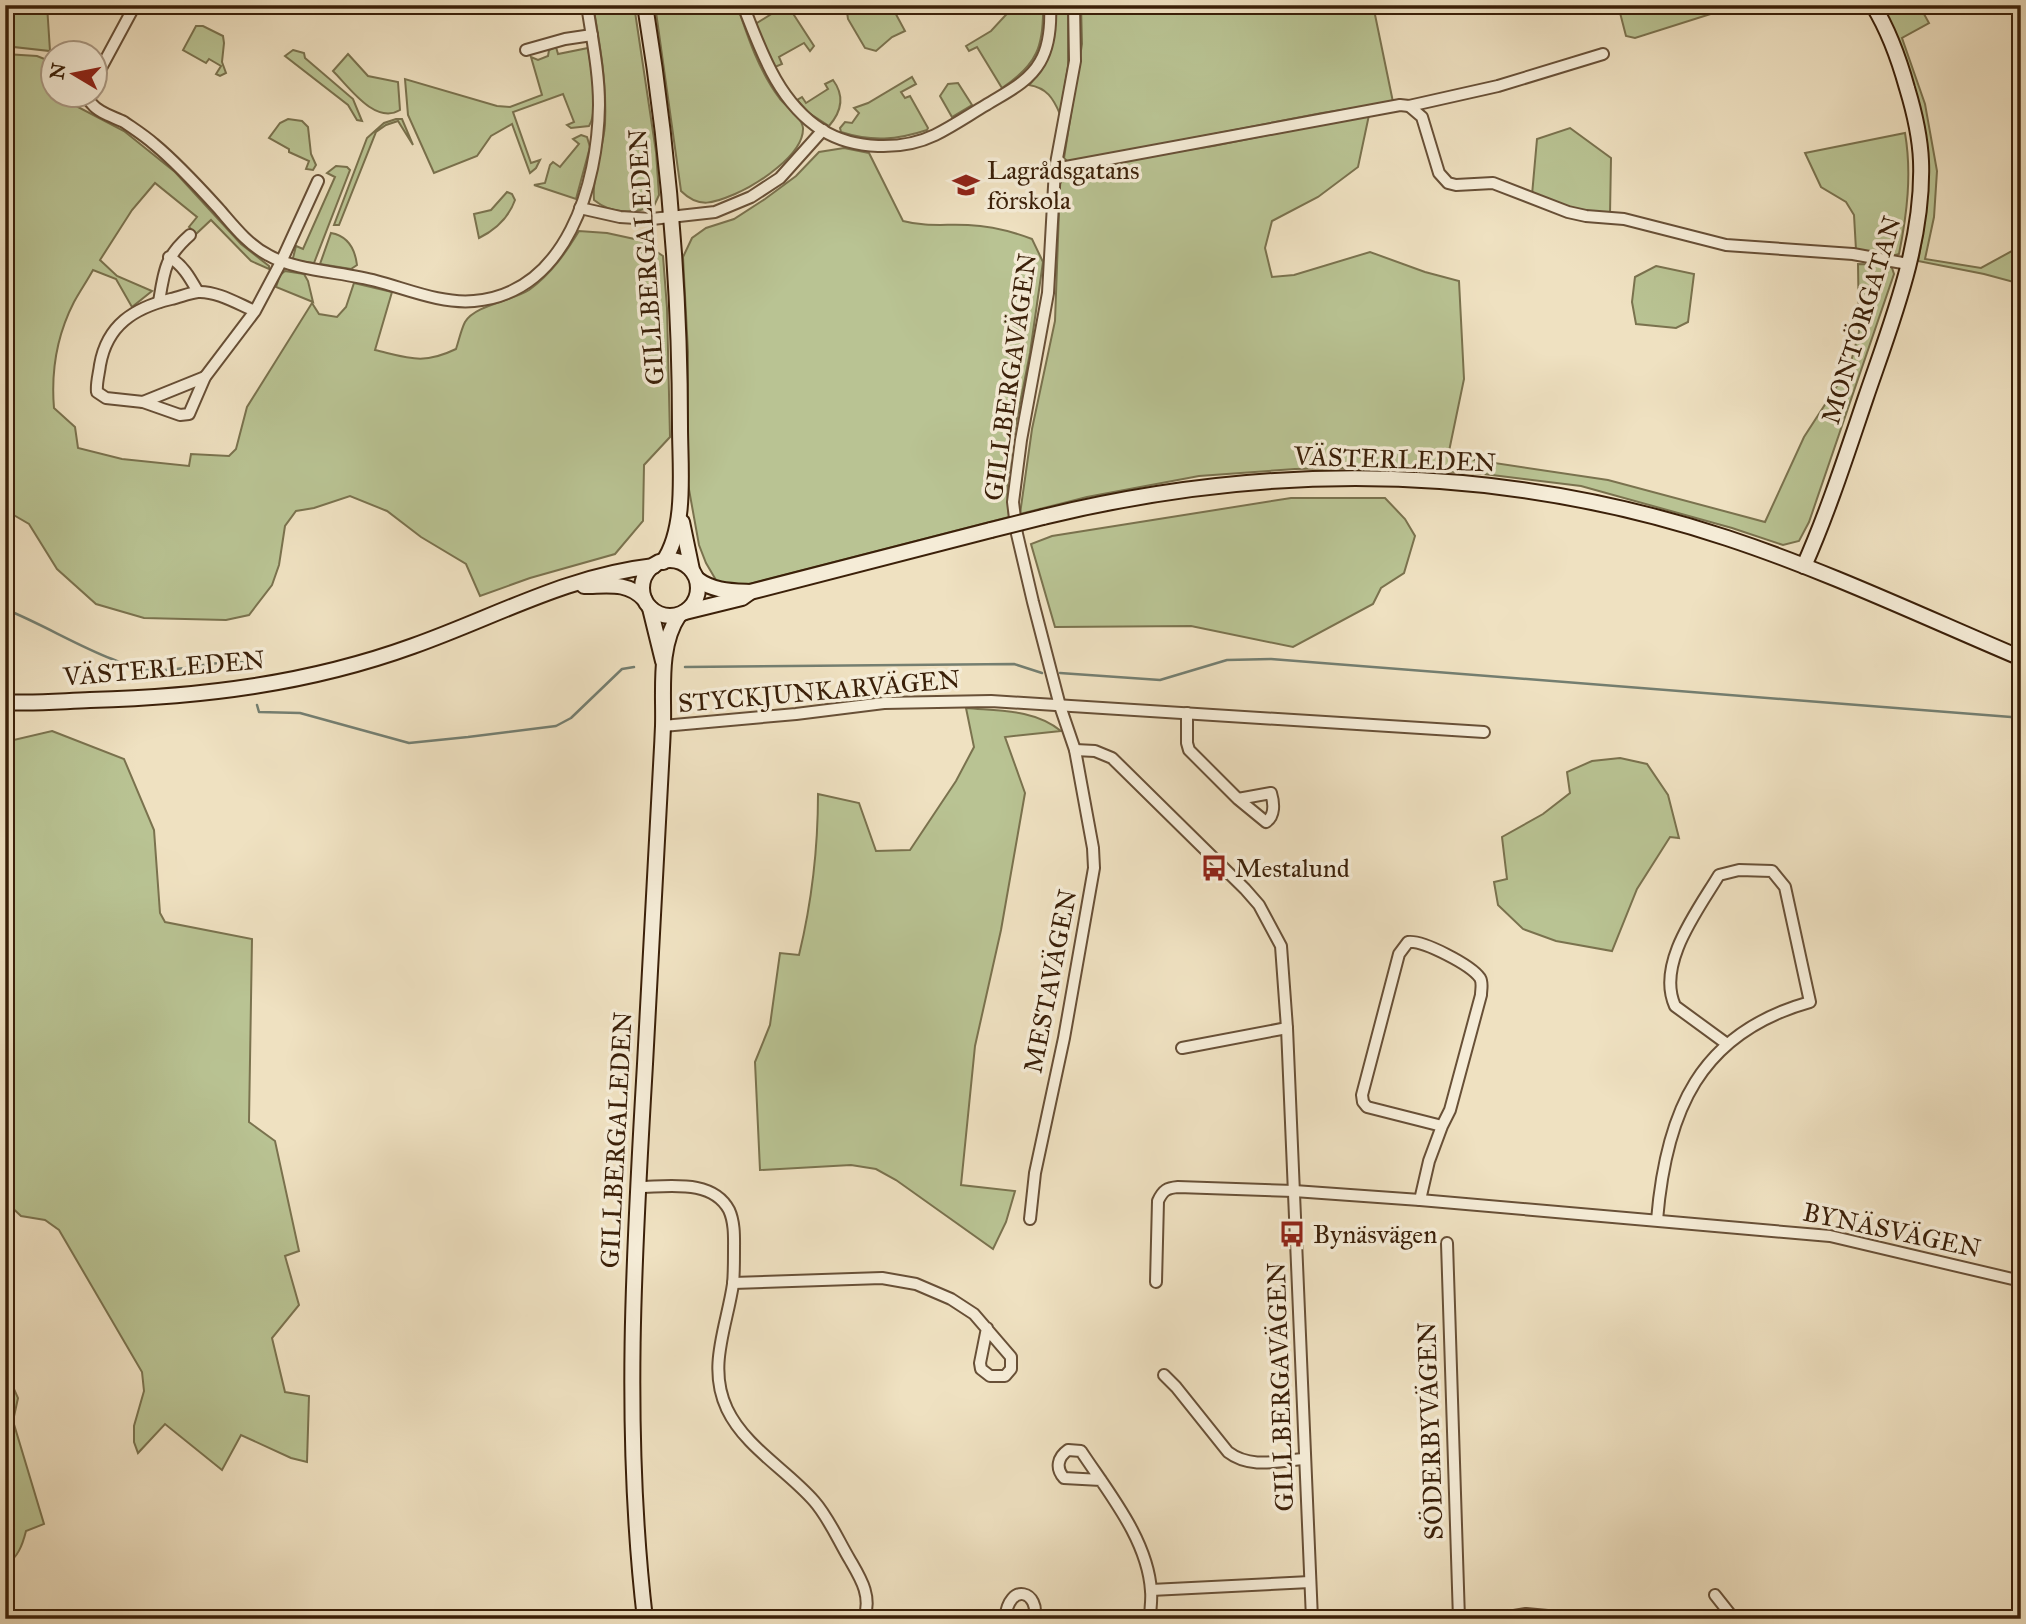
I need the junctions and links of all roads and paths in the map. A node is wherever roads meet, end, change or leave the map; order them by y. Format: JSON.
{"nodes":[{"id":1,"x":135,"y":5,"type":"edge"},
{"id":2,"x":587,"y":5,"type":"edge"},
{"id":3,"x":645,"y":5,"type":"edge"},
{"id":4,"x":743,"y":5,"type":"edge"},
{"id":5,"x":1050,"y":5,"type":"edge"},
{"id":6,"x":1074,"y":5,"type":"edge"},
{"id":7,"x":1873,"y":5,"type":"edge"},
{"id":8,"x":592,"y":35,"type":"junction"},
{"id":9,"x":526,"y":50,"type":"dead end"},
{"id":10,"x":1603,"y":54,"type":"dead end"},
{"id":11,"x":108,"y":55,"type":"edge"},
{"id":12,"x":1409,"y":106,"type":"junction"},
{"id":13,"x":95,"y":108,"type":"edge"},
{"id":14,"x":823,"y":130,"type":"junction"},
{"id":15,"x":1055,"y":169,"type":"junction"},
{"id":16,"x":318,"y":181,"type":"dead end"},
{"id":17,"x":580,"y":208,"type":"junction"},
{"id":18,"x":672,"y":216,"type":"junction"},
{"id":19,"x":190,"y":235,"type":"dead end"},
{"id":20,"x":169,"y":257,"type":"junction"},
{"id":21,"x":281,"y":262,"type":"junction"},
{"id":22,"x":1908,"y":264,"type":"junction"},
{"id":23,"x":198,"y":292,"type":"junction"},
{"id":24,"x":159,"y":302,"type":"junction"},
{"id":25,"x":255,"y":311,"type":"junction"},
{"id":26,"x":205,"y":377,"type":"junction"},
{"id":27,"x":143,"y":402,"type":"junction"},
{"id":28,"x":679,"y":507,"type":"junction"},
{"id":29,"x":658,"y":564,"type":"junction"},
{"id":30,"x":1804,"y":566,"type":"junction"},
{"id":31,"x":694,"y":575,"type":"junction"},
{"id":32,"x":561,"y":587,"type":"junction"},
{"id":33,"x":750,"y":592,"type":"junction"},
{"id":34,"x":647,"y":603,"type":"junction"},
{"id":35,"x":682,"y":614,"type":"junction"},
{"id":36,"x":2021,"y":658,"type":"edge"},
{"id":37,"x":664,"y":663,"type":"junction"},
{"id":38,"x":5,"y":702,"type":"edge"},
{"id":39,"x":1060,"y":706,"type":"junction"},
{"id":40,"x":1187,"y":713,"type":"junction"},
{"id":41,"x":663,"y":726,"type":"junction"},
{"id":42,"x":1484,"y":732,"type":"dead end"},
{"id":43,"x":1075,"y":750,"type":"junction"},
{"id":44,"x":1238,"y":799,"type":"dead end"},
{"id":45,"x":1287,"y":1028,"type":"junction"},
{"id":46,"x":1727,"y":1044,"type":"junction"},
{"id":47,"x":1182,"y":1048,"type":"dead end"},
{"id":48,"x":1442,"y":1126,"type":"junction"},
{"id":49,"x":637,"y":1187,"type":"junction"},
{"id":50,"x":1294,"y":1191,"type":"junction"},
{"id":51,"x":1420,"y":1200,"type":"junction"},
{"id":52,"x":1030,"y":1219,"type":"dead end"},
{"id":53,"x":1657,"y":1220,"type":"junction"},
{"id":54,"x":1447,"y":1243,"type":"dead end"},
{"id":55,"x":2021,"y":1281,"type":"edge"},
{"id":56,"x":1156,"y":1282,"type":"dead end"},
{"id":57,"x":733,"y":1283,"type":"junction"},
{"id":58,"x":987,"y":1328,"type":"dead end"},
{"id":59,"x":1164,"y":1375,"type":"dead end"},
{"id":60,"x":1304,"y":1460,"type":"junction"},
{"id":61,"x":1101,"y":1480,"type":"dead end"},
{"id":62,"x":1310,"y":1582,"type":"junction"},
{"id":63,"x":1151,"y":1590,"type":"junction"},
{"id":64,"x":1714,"y":1595,"type":"dead end"},
{"id":65,"x":645,"y":1619,"type":"edge"},
{"id":66,"x":864,"y":1619,"type":"edge"},
{"id":67,"x":1005,"y":1619,"type":"edge"},
{"id":68,"x":1034,"y":1619,"type":"edge"},
{"id":69,"x":1150,"y":1619,"type":"edge"},
{"id":70,"x":1312,"y":1619,"type":"edge"},
{"id":71,"x":1459,"y":1619,"type":"edge"},
{"id":72,"x":1496,"y":1619,"type":"edge"},
{"id":73,"x":1580,"y":1619,"type":"edge"},
{"id":74,"x":1734,"y":1619,"type":"edge"}],
"edges":[{"from":1,"to":11,"type":"street"},
{"from":2,"to":8,"type":"street"},
{"from":3,"to":18,"type":"main road","name":"GILLBERGALEDEN"},
{"from":4,"to":14,"type":"street"},
{"from":5,"to":14,"type":"street"},
{"from":6,"to":15,"type":"street","name":"GILLBERGAVÄGEN"},
{"from":7,"to":22,"type":"main road","name":"MONTÖRGATAN"},
{"from":8,"to":9,"type":"street"},
{"from":8,"to":17,"type":"street"},
{"from":10,"to":12,"type":"street"},
{"from":12,"to":15,"type":"street"},
{"from":12,"to":22,"type":"street"},
{"from":13,"to":21,"type":"street"},
{"from":14,"to":18,"type":"street"},
{"from":15,"to":39,"type":"street","name":"GILLBERGAVÄGEN"},
{"from":16,"to":21,"type":"street"},
{"from":17,"to":18,"type":"street"},
{"from":17,"to":21,"type":"street"},
{"from":18,"to":28,"type":"main road","name":"GILLBERGALEDEN"},
{"from":19,"to":20,"type":"street"},
{"from":20,"to":23,"type":"street"},
{"from":20,"to":24,"type":"street"},
{"from":21,"to":25,"type":"street"},
{"from":22,"to":30,"type":"main road","name":"MONTÖRGATAN"},
{"from":23,"to":24,"type":"street"},
{"from":23,"to":25,"type":"street"},
{"from":24,"to":27,"type":"street"},
{"from":25,"to":26,"type":"street"},
{"from":26,"to":27,"type":"street"},
{"from":26,"to":27,"type":"street"},
{"from":28,"to":29,"type":"main road","name":"GILLBERGALEDEN"},
{"from":28,"to":31,"type":"main road","name":"GILLBERGALEDEN"},
{"from":29,"to":31,"type":"main road"},
{"from":29,"to":32,"type":"main road","name":"VÄSTERLEDEN"},
{"from":29,"to":34,"type":"main road"},
{"from":30,"to":33,"type":"main road","name":"VÄSTERLEDEN","bridge":true},
{"from":30,"to":36,"type":"main road","name":"VÄSTERLEDEN"},
{"from":31,"to":33,"type":"main road","name":"VÄSTERLEDEN"},
{"from":31,"to":35,"type":"main road"},
{"from":32,"to":34,"type":"main road","name":"VÄSTERLEDEN"},
{"from":32,"to":38,"type":"main road","name":"VÄSTERLEDEN"},
{"from":33,"to":35,"type":"main road","name":"VÄSTERLEDEN"},
{"from":34,"to":35,"type":"main road"},
{"from":34,"to":37,"type":"main road","name":"GILLBERGALEDEN"},
{"from":35,"to":37,"type":"main road","name":"GILLBERGALEDEN"},
{"from":37,"to":41,"type":"main road","name":"GILLBERGALEDEN"},
{"from":39,"to":40,"type":"street","name":"STYCKJUNKARVÄGEN"},
{"from":39,"to":41,"type":"street","name":"STYCKJUNKARVÄGEN"},
{"from":39,"to":43,"type":"street","name":"GILLBERGAVÄGEN"},
{"from":40,"to":42,"type":"street","name":"STYCKJUNKARVÄGEN"},
{"from":40,"to":44,"type":"street"},
{"from":41,"to":49,"type":"main road","name":"GILLBERGALEDEN"},
{"from":43,"to":45,"type":"street","name":"GILLBERGAVÄGEN"},
{"from":43,"to":52,"type":"street","name":"MESTAVÄGEN"},
{"from":45,"to":47,"type":"street"},
{"from":45,"to":50,"type":"street","name":"GILLBERGAVÄGEN"},
{"from":46,"to":46,"type":"street"},
{"from":46,"to":53,"type":"street"},
{"from":48,"to":48,"type":"street"},
{"from":48,"to":51,"type":"street"},
{"from":49,"to":57,"type":"street"},
{"from":49,"to":65,"type":"main road","name":"GILLBERGALEDEN"},
{"from":50,"to":51,"type":"street","name":"BYNÄSVÄGEN"},
{"from":50,"to":56,"type":"street","name":"BYNÄSVÄGEN"},
{"from":50,"to":60,"type":"street","name":"GILLBERGAVÄGEN"},
{"from":51,"to":53,"type":"street","name":"BYNÄSVÄGEN"},
{"from":53,"to":55,"type":"street","name":"BYNÄSVÄGEN"},
{"from":54,"to":71,"type":"street","name":"SÖDERBYVÄGEN"},
{"from":57,"to":58,"type":"street"},
{"from":57,"to":66,"type":"street"},
{"from":59,"to":60,"type":"street"},
{"from":60,"to":62,"type":"street","name":"GILLBERGAVÄGEN"},
{"from":61,"to":63,"type":"street"},
{"from":62,"to":63,"type":"street"},
{"from":62,"to":70,"type":"street","name":"GILLBERGAVÄGEN"},
{"from":63,"to":69,"type":"street"},
{"from":64,"to":74,"type":"street"},
{"from":67,"to":68,"type":"street"},
{"from":72,"to":73,"type":"street"}]}
